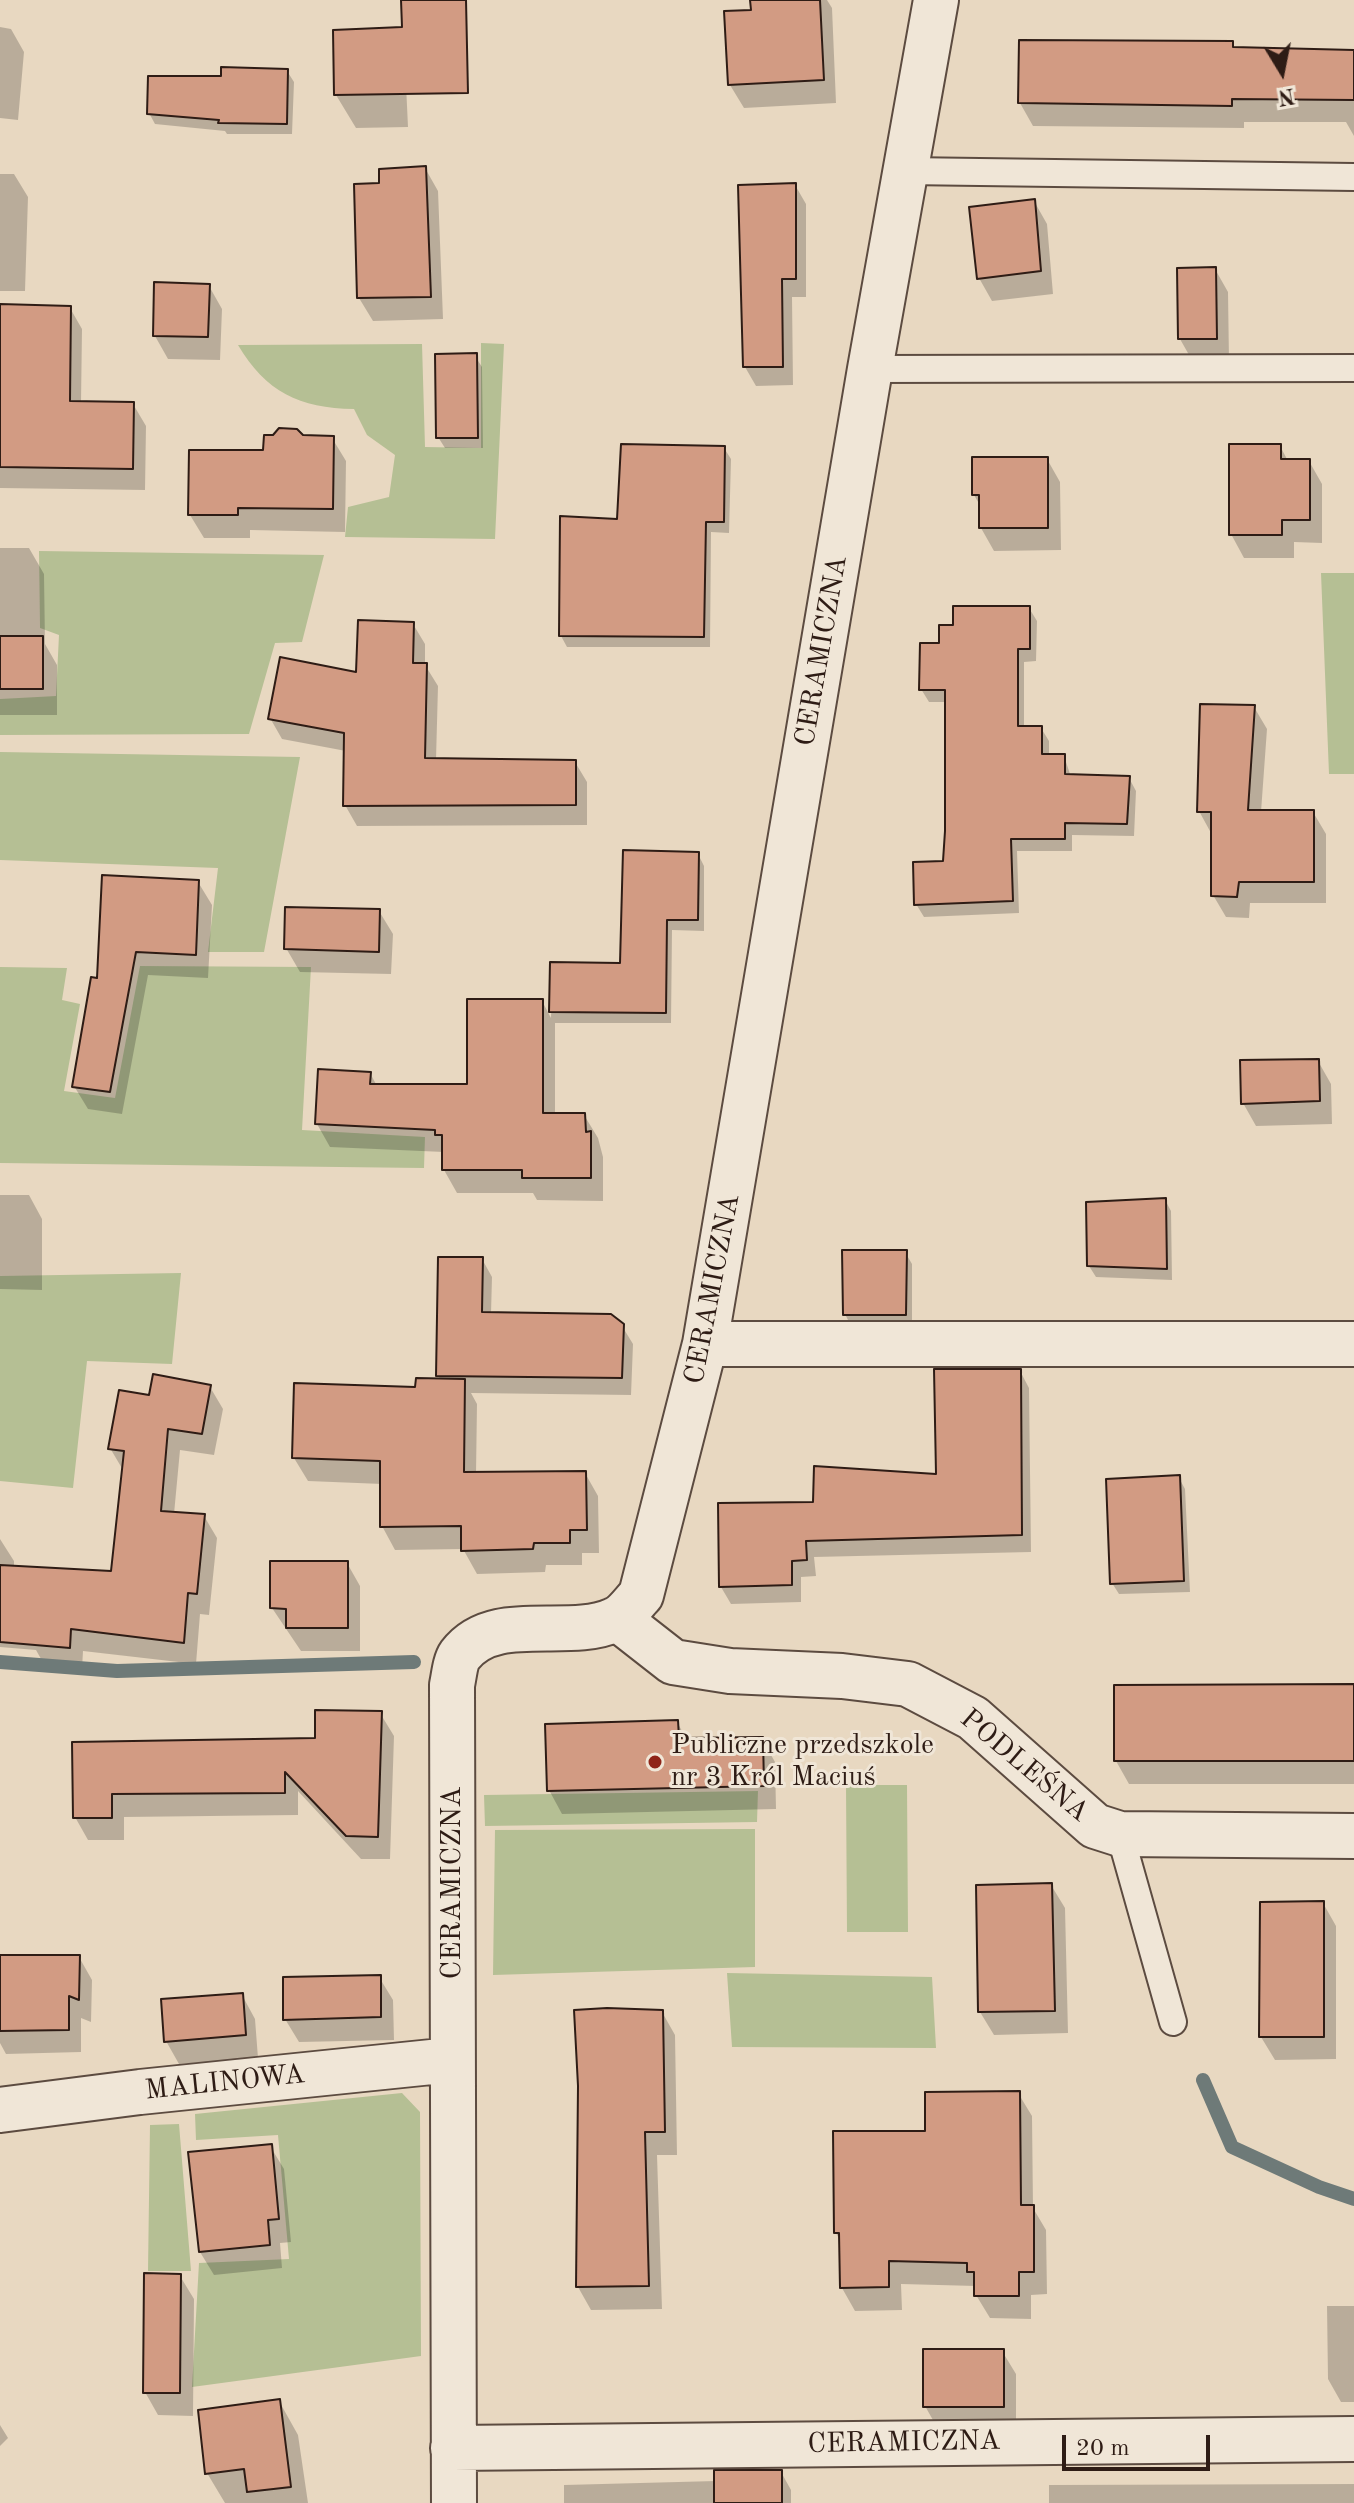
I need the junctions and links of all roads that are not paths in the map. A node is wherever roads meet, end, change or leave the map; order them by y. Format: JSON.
{"nodes":[{"id":1,"x":936,"y":0,"type":"edge"},
{"id":2,"x":905,"y":171,"type":"junction"},
{"id":3,"x":1354,"y":177,"type":"edge"},
{"id":4,"x":1354,"y":368,"type":"edge"},
{"id":5,"x":870,"y":369,"type":"junction"},
{"id":6,"x":705,"y":1344,"type":"junction"},
{"id":7,"x":1354,"y":1344,"type":"edge"},
{"id":8,"x":618,"y":1619,"type":"junction"},
{"id":9,"x":1120,"y":1834,"type":"junction"},
{"id":10,"x":1354,"y":1836,"type":"edge"},
{"id":11,"x":1173,"y":2022,"type":"dead end"},
{"id":12,"x":451,"y":2060,"type":"junction"},
{"id":13,"x":0,"y":2110,"type":"edge"},
{"id":14,"x":1354,"y":2439,"type":"edge"},
{"id":15,"x":453,"y":2448,"type":"junction"},
{"id":16,"x":454,"y":2503,"type":"edge"}],
"edges":[{"from":1,"to":2,"type":"street","name":"CERAMICZNA"},
{"from":2,"to":3,"type":"lane"},
{"from":2,"to":5,"type":"street","name":"CERAMICZNA"},
{"from":4,"to":5,"type":"lane"},
{"from":5,"to":6,"type":"street","name":"CERAMICZNA"},
{"from":6,"to":7,"type":"street"},
{"from":6,"to":8,"type":"street","name":"CERAMICZNA"},
{"from":8,"to":9,"type":"street","name":"PODLEŚNA"},
{"from":8,"to":12,"type":"street","name":"CERAMICZNA"},
{"from":9,"to":10,"type":"street","name":"PODLEŚNA"},
{"from":9,"to":11,"type":"lane"},
{"from":12,"to":13,"type":"street","name":"MALINOWA"},
{"from":12,"to":15,"type":"street","name":"CERAMICZNA"},
{"from":14,"to":15,"type":"street","name":"CERAMICZNA"},
{"from":15,"to":16,"type":"street","name":"CERAMICZNA"}]}
